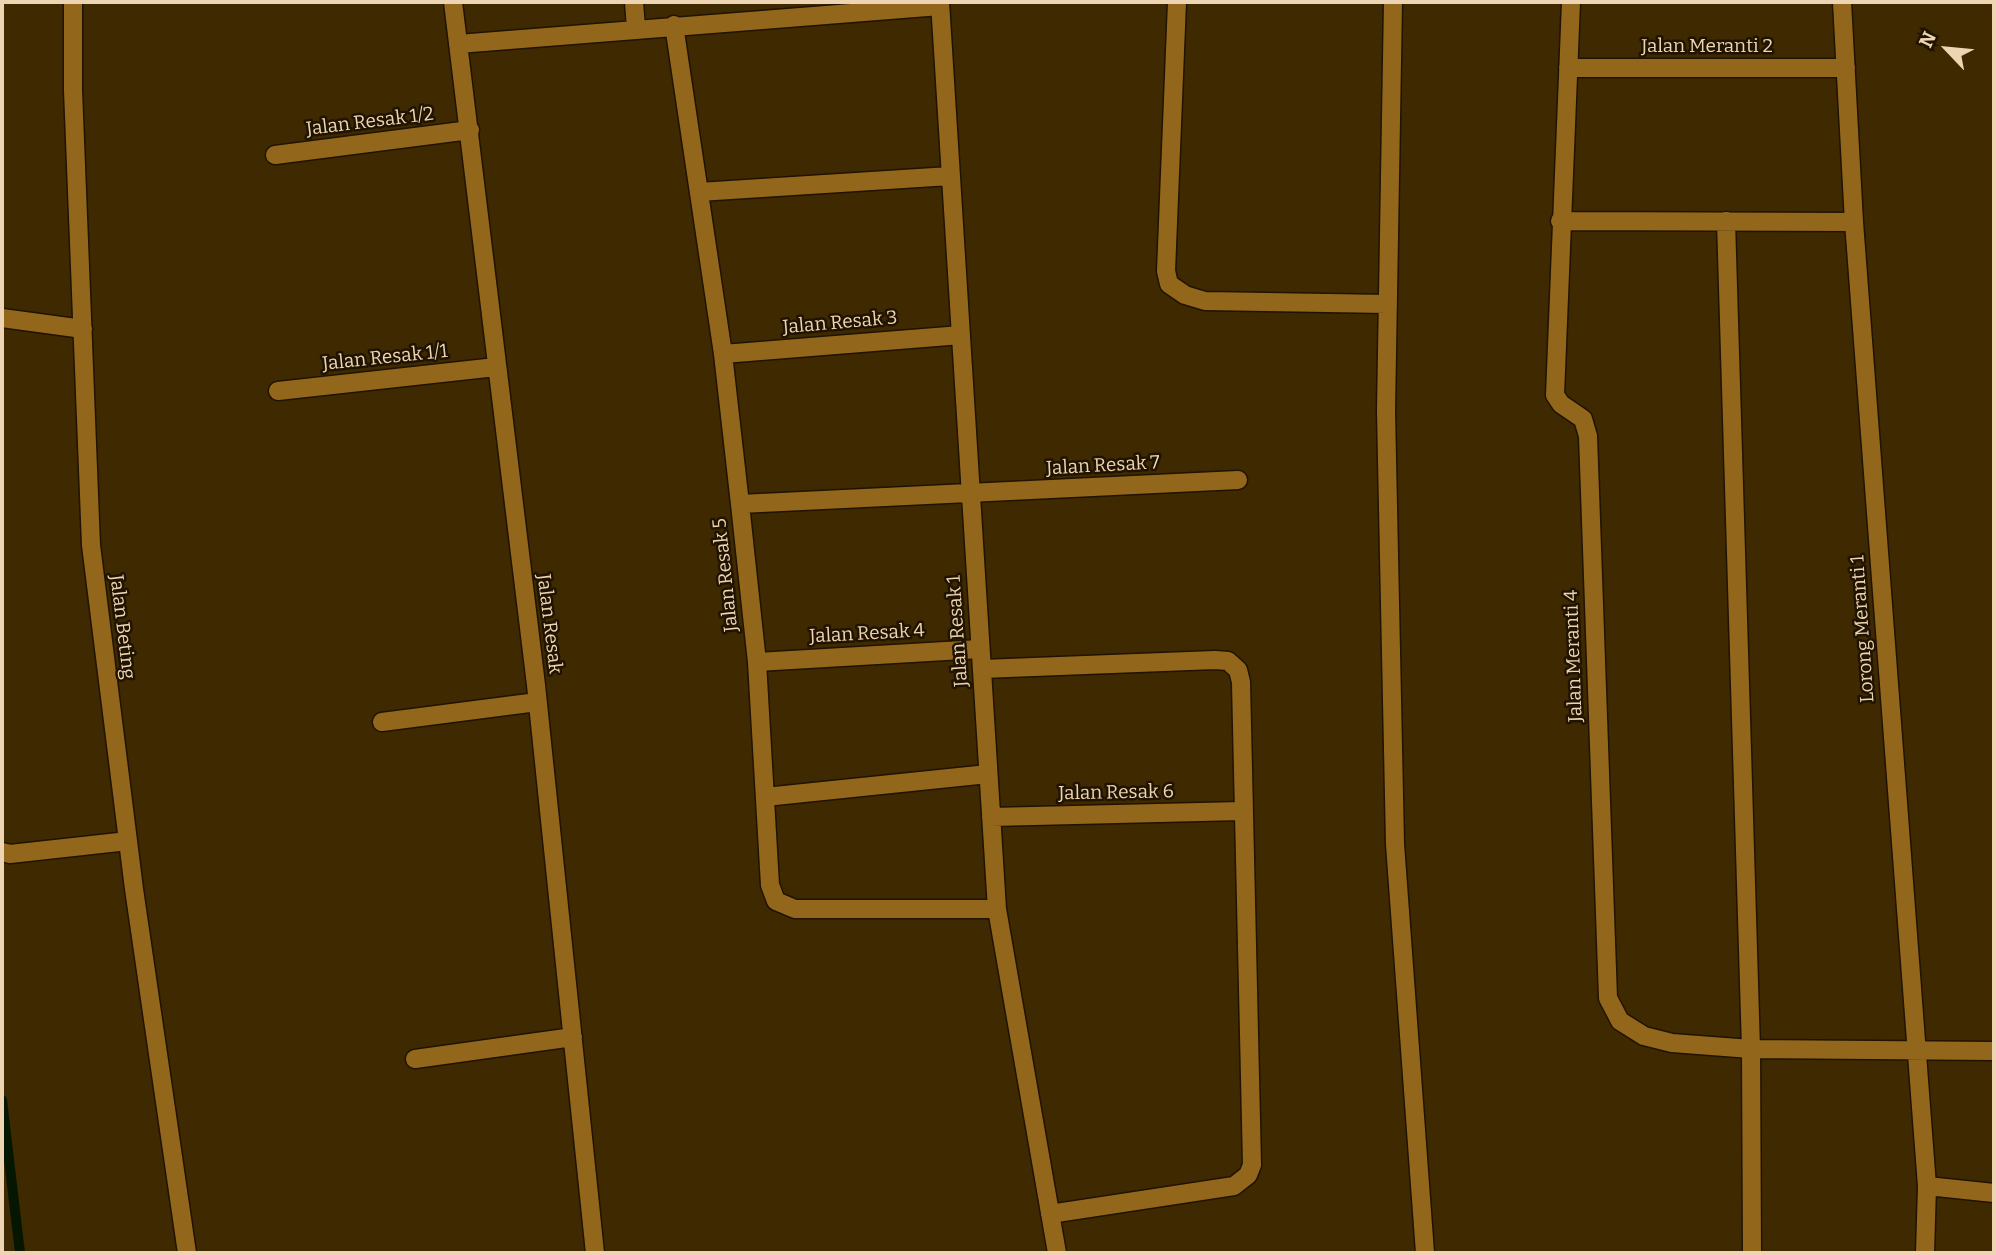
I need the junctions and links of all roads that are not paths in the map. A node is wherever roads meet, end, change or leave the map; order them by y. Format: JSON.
{"nodes":[{"id":1,"x":74,"y":2,"type":"edge"},
{"id":2,"x":453,"y":2,"type":"edge"},
{"id":3,"x":634,"y":2,"type":"edge"},
{"id":4,"x":1177,"y":2,"type":"edge"},
{"id":5,"x":1393,"y":2,"type":"edge"},
{"id":6,"x":1571,"y":2,"type":"edge"},
{"id":7,"x":1842,"y":2,"type":"edge"},
{"id":8,"x":940,"y":4,"type":"edge"},
{"id":9,"x":674,"y":25,"type":"junction"},
{"id":10,"x":636,"y":29,"type":"junction"},
{"id":11,"x":458,"y":44,"type":"junction"},
{"id":12,"x":1568,"y":68,"type":"junction"},
{"id":13,"x":1846,"y":68,"type":"junction"},
{"id":14,"x":470,"y":130,"type":"junction"},
{"id":15,"x":275,"y":155,"type":"dead end"},
{"id":16,"x":950,"y":176,"type":"junction"},
{"id":17,"x":699,"y":192,"type":"junction"},
{"id":18,"x":1560,"y":221,"type":"junction"},
{"id":19,"x":1726,"y":221,"type":"junction"},
{"id":20,"x":1854,"y":222,"type":"junction"},
{"id":21,"x":1388,"y":304,"type":"junction"},
{"id":22,"x":2,"y":318,"type":"edge"},
{"id":23,"x":83,"y":329,"type":"junction"},
{"id":24,"x":961,"y":335,"type":"junction"},
{"id":25,"x":723,"y":354,"type":"junction"},
{"id":26,"x":496,"y":367,"type":"junction"},
{"id":27,"x":278,"y":391,"type":"dead end"},
{"id":28,"x":1238,"y":480,"type":"dead end"},
{"id":29,"x":970,"y":495,"type":"junction"},
{"id":30,"x":740,"y":504,"type":"junction"},
{"id":31,"x":980,"y":649,"type":"junction"},
{"id":32,"x":757,"y":662,"type":"junction"},
{"id":33,"x":982,"y":669,"type":"junction"},
{"id":34,"x":537,"y":702,"type":"junction"},
{"id":35,"x":382,"y":722,"type":"dead end"},
{"id":36,"x":988,"y":774,"type":"junction"},
{"id":37,"x":765,"y":797,"type":"junction"},
{"id":38,"x":1242,"y":811,"type":"junction"},
{"id":39,"x":991,"y":817,"type":"junction"},
{"id":40,"x":128,"y":841,"type":"junction"},
{"id":41,"x":2,"y":852,"type":"edge"},
{"id":42,"x":997,"y":909,"type":"junction"},
{"id":43,"x":573,"y":1037,"type":"junction"},
{"id":44,"x":1751,"y":1049,"type":"junction"},
{"id":45,"x":1994,"y":1051,"type":"edge"},
{"id":46,"x":1915,"y":1052,"type":"junction"},
{"id":47,"x":415,"y":1059,"type":"dead end"},
{"id":48,"x":1927,"y":1186,"type":"junction"},
{"id":49,"x":1994,"y":1194,"type":"edge"},
{"id":50,"x":1050,"y":1214,"type":"junction"},
{"id":51,"x":187,"y":1253,"type":"edge"},
{"id":52,"x":595,"y":1253,"type":"edge"},
{"id":53,"x":1057,"y":1253,"type":"edge"},
{"id":54,"x":1425,"y":1253,"type":"edge"},
{"id":55,"x":1752,"y":1253,"type":"edge"},
{"id":56,"x":1924,"y":1253,"type":"edge"}],
"edges":[{"from":1,"to":23,"type":"street","name":"Jalan Beting"},
{"from":2,"to":11,"type":"street","name":"Jalan Resak"},
{"from":3,"to":10,"type":"street"},
{"from":4,"to":21,"type":"street"},
{"from":5,"to":21,"type":"street"},
{"from":6,"to":12,"type":"street","name":"Jalan Meranti 4"},
{"from":7,"to":13,"type":"street","name":"Lorong Meranti 1"},
{"from":8,"to":9,"type":"street"},
{"from":8,"to":16,"type":"street","name":"Jalan Resak 1"},
{"from":9,"to":10,"type":"street"},
{"from":9,"to":17,"type":"street","name":"Jalan Resak 5"},
{"from":10,"to":11,"type":"street"},
{"from":11,"to":14,"type":"street","name":"Jalan Resak"},
{"from":12,"to":13,"type":"street","name":"Jalan Meranti 2"},
{"from":12,"to":18,"type":"street","name":"Jalan Meranti 4"},
{"from":13,"to":20,"type":"street","name":"Lorong Meranti 1"},
{"from":14,"to":15,"type":"street","name":"Jalan Resak 1/2"},
{"from":14,"to":26,"type":"street","name":"Jalan Resak"},
{"from":16,"to":17,"type":"street"},
{"from":16,"to":24,"type":"street","name":"Jalan Resak 1"},
{"from":17,"to":25,"type":"street","name":"Jalan Resak 5"},
{"from":18,"to":19,"type":"street"},
{"from":18,"to":44,"type":"street","name":"Jalan Meranti 4"},
{"from":19,"to":20,"type":"street"},
{"from":19,"to":44,"type":"street"},
{"from":20,"to":46,"type":"street","name":"Lorong Meranti 1"},
{"from":21,"to":54,"type":"street"},
{"from":22,"to":23,"type":"street"},
{"from":23,"to":40,"type":"street","name":"Jalan Beting"},
{"from":24,"to":25,"type":"street","name":"Jalan Resak 3"},
{"from":24,"to":29,"type":"street","name":"Jalan Resak 1"},
{"from":25,"to":30,"type":"street","name":"Jalan Resak 5"},
{"from":26,"to":27,"type":"street","name":"Jalan Resak 1/1"},
{"from":26,"to":34,"type":"street","name":"Jalan Resak"},
{"from":28,"to":29,"type":"street","name":"Jalan Resak 7"},
{"from":29,"to":30,"type":"street","name":"Jalan Resak 7"},
{"from":29,"to":31,"type":"street","name":"Jalan Resak 1"},
{"from":30,"to":32,"type":"street","name":"Jalan Resak 5"},
{"from":31,"to":32,"type":"street","name":"Jalan Resak 4"},
{"from":31,"to":33,"type":"street","name":"Jalan Resak 1"},
{"from":32,"to":37,"type":"street","name":"Jalan Resak 5"},
{"from":33,"to":36,"type":"street","name":"Jalan Resak 1"},
{"from":33,"to":38,"type":"street"},
{"from":34,"to":35,"type":"street"},
{"from":34,"to":43,"type":"street","name":"Jalan Resak"},
{"from":36,"to":37,"type":"street"},
{"from":36,"to":39,"type":"street","name":"Jalan Resak 1"},
{"from":37,"to":42,"type":"street","name":"Jalan Resak 5"},
{"from":38,"to":39,"type":"street","name":"Jalan Resak 6"},
{"from":38,"to":50,"type":"street"},
{"from":39,"to":42,"type":"street","name":"Jalan Resak 1"},
{"from":40,"to":41,"type":"street"},
{"from":40,"to":51,"type":"street","name":"Jalan Beting"},
{"from":42,"to":50,"type":"street","name":"Jalan Resak 1"},
{"from":43,"to":47,"type":"street"},
{"from":43,"to":52,"type":"street","name":"Jalan Resak"},
{"from":44,"to":46,"type":"street","name":"Jalan Meranti 4"},
{"from":44,"to":55,"type":"street"},
{"from":45,"to":46,"type":"street","name":"Jalan Meranti 4"},
{"from":46,"to":48,"type":"street","name":"Lorong Meranti 1"},
{"from":48,"to":49,"type":"street"},
{"from":48,"to":56,"type":"street","name":"Lorong Meranti 1"},
{"from":50,"to":53,"type":"street","name":"Jalan Resak 1"}]}
